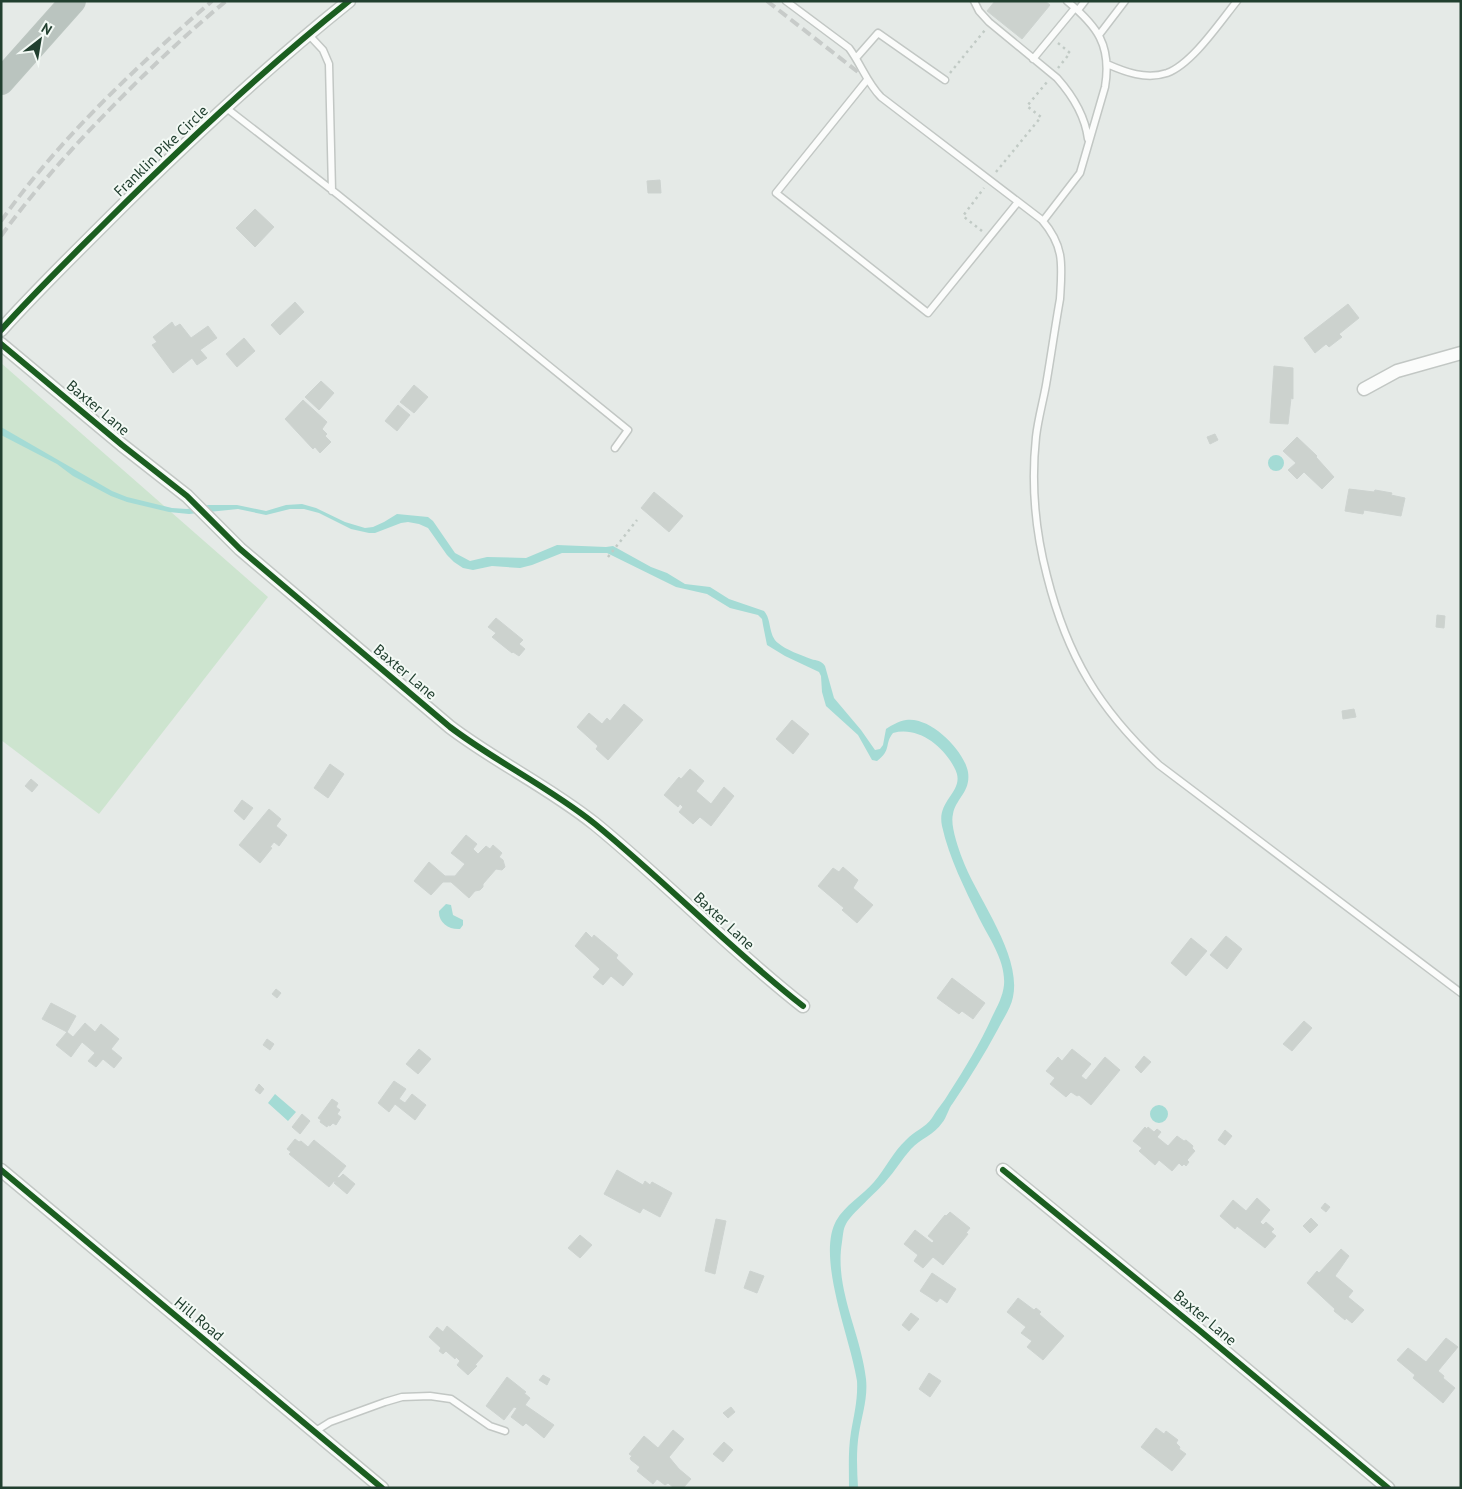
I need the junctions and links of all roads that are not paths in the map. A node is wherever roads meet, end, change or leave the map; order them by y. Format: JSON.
{"nodes":[{"id":1,"x":73,"y":1,"type":"edge"},
{"id":2,"x":349,"y":1,"type":"edge"},
{"id":3,"x":786,"y":1,"type":"edge"},
{"id":4,"x":974,"y":1,"type":"edge"},
{"id":5,"x":1067,"y":1,"type":"edge"},
{"id":6,"x":1085,"y":1,"type":"edge"},
{"id":7,"x":1125,"y":1,"type":"edge"},
{"id":8,"x":1236,"y":1,"type":"edge"},
{"id":9,"x":1077,"y":9,"type":"junction"},
{"id":10,"x":309,"y":34,"type":"junction"},
{"id":11,"x":1099,"y":35,"type":"junction"},
{"id":12,"x":856,"y":58,"type":"junction"},
{"id":13,"x":1033,"y":59,"type":"junction"},
{"id":14,"x":1107,"y":64,"type":"junction"},
{"id":15,"x":867,"y":80,"type":"junction"},
{"id":16,"x":945,"y":80,"type":"road end"},
{"id":17,"x":1,"y":82,"type":"edge"},
{"id":18,"x":225,"y":107,"type":"junction"},
{"id":19,"x":1089,"y":142,"type":"junction"},
{"id":20,"x":332,"y":191,"type":"junction"},
{"id":21,"x":1018,"y":202,"type":"junction"},
{"id":22,"x":1043,"y":221,"type":"junction"},
{"id":23,"x":1,"y":330,"type":"edge"},
{"id":24,"x":1,"y":344,"type":"edge"},
{"id":25,"x":1461,"y":353,"type":"edge"},
{"id":26,"x":1364,"y":389,"type":"dead end"},
{"id":27,"x":615,"y":448,"type":"dead end"},
{"id":28,"x":1461,"y":993,"type":"edge"},
{"id":29,"x":803,"y":1006,"type":"dead end"},
{"id":30,"x":1,"y":1170,"type":"edge"},
{"id":31,"x":1003,"y":1170,"type":"dead end"},
{"id":32,"x":505,"y":1431,"type":"dead end"},
{"id":33,"x":314,"y":1432,"type":"junction"},
{"id":34,"x":382,"y":1488,"type":"edge"},
{"id":35,"x":1388,"y":1488,"type":"edge"}],
"edges":[{"from":1,"to":17,"type":"highway"},
{"from":2,"to":10,"type":"street","name":"Franklin Pike Circle"},
{"from":3,"to":12,"type":"lane"},
{"from":4,"to":13,"type":"lane"},
{"from":5,"to":9,"type":"lane"},
{"from":6,"to":9,"type":"lane"},
{"from":7,"to":11,"type":"lane"},
{"from":8,"to":14,"type":"lane"},
{"from":9,"to":11,"type":"lane"},
{"from":9,"to":13,"type":"lane"},
{"from":10,"to":18,"type":"street","name":"Franklin Pike Circle"},
{"from":10,"to":20,"type":"lane"},
{"from":11,"to":14,"type":"lane"},
{"from":12,"to":15,"type":"lane"},
{"from":12,"to":16,"type":"lane"},
{"from":13,"to":19,"type":"lane"},
{"from":14,"to":19,"type":"lane"},
{"from":15,"to":21,"type":"lane"},
{"from":15,"to":21,"type":"lane"},
{"from":18,"to":20,"type":"lane"},
{"from":18,"to":23,"type":"street","name":"Franklin Pike Circle"},
{"from":19,"to":22,"type":"lane"},
{"from":20,"to":27,"type":"lane"},
{"from":21,"to":22,"type":"lane"},
{"from":22,"to":28,"type":"lane"},
{"from":24,"to":29,"type":"street","name":"Baxter Lane"},
{"from":25,"to":26,"type":"street"},
{"from":30,"to":33,"type":"street","name":"Hill Road"},
{"from":31,"to":35,"type":"street","name":"Baxter Lane"},
{"from":32,"to":33,"type":"lane"},
{"from":33,"to":34,"type":"street","name":"Hill Road"}]}
